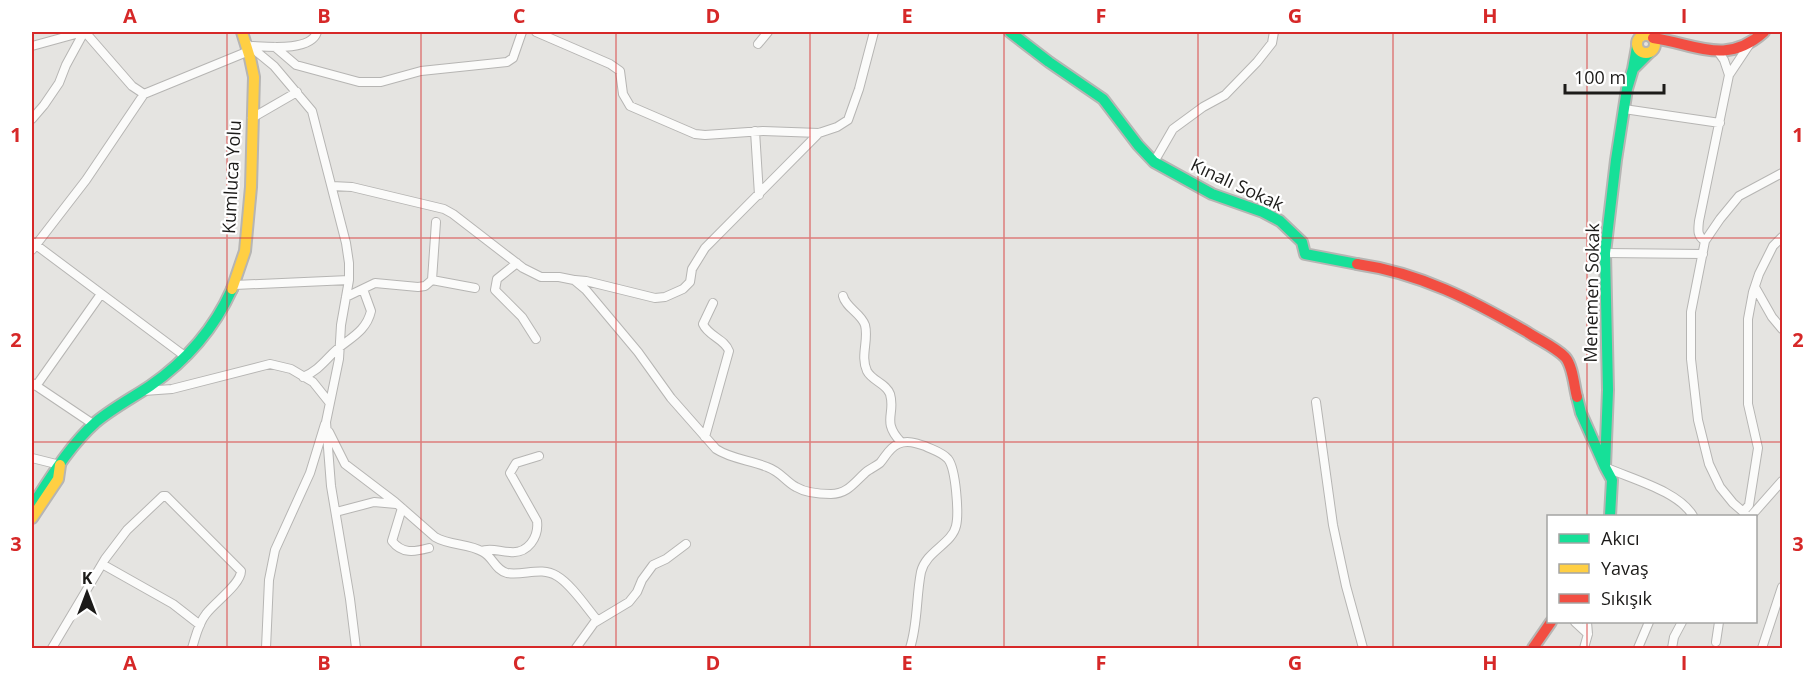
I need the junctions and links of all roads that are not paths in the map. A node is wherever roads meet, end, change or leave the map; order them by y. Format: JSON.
{"nodes":[{"id":1,"x":84,"y":32,"type":"edge"},
{"id":2,"x":317,"y":32,"type":"edge"},
{"id":3,"x":522,"y":32,"type":"edge"},
{"id":4,"x":536,"y":32,"type":"edge"},
{"id":5,"x":768,"y":32,"type":"edge"},
{"id":6,"x":874,"y":32,"type":"edge"},
{"id":7,"x":1010,"y":32,"type":"edge"},
{"id":8,"x":1274,"y":32,"type":"edge"},
{"id":9,"x":1764,"y":32,"type":"edge"},
{"id":10,"x":1646,"y":37,"type":"edge"},
{"id":11,"x":247,"y":42,"type":"edge"},
{"id":12,"x":758,"y":44,"type":"dead end"},
{"id":13,"x":1749,"y":44,"type":"junction"},
{"id":14,"x":1679,"y":45,"type":"junction"},
{"id":15,"x":32,"y":46,"type":"edge"},
{"id":16,"x":275,"y":47,"type":"junction"},
{"id":17,"x":1651,"y":52,"type":"junction"},
{"id":18,"x":1719,"y":53,"type":"junction"},
{"id":19,"x":1633,"y":69,"type":"junction"},
{"id":20,"x":1729,"y":75,"type":"junction"},
{"id":21,"x":297,"y":92,"type":"junction"},
{"id":22,"x":144,"y":94,"type":"junction"},
{"id":23,"x":1624,"y":109,"type":"junction"},
{"id":24,"x":252,"y":118,"type":"junction"},
{"id":25,"x":32,"y":119,"type":"edge"},
{"id":26,"x":1720,"y":123,"type":"junction"},
{"id":27,"x":755,"y":131,"type":"junction"},
{"id":28,"x":819,"y":133,"type":"junction"},
{"id":29,"x":1154,"y":162,"type":"junction"},
{"id":30,"x":1782,"y":173,"type":"edge"},
{"id":31,"x":332,"y":186,"type":"junction"},
{"id":32,"x":759,"y":195,"type":"junction"},
{"id":33,"x":436,"y":222,"type":"dead end"},
{"id":34,"x":1782,"y":237,"type":"edge"},
{"id":35,"x":1705,"y":241,"type":"junction"},
{"id":36,"x":33,"y":246,"type":"edge"},
{"id":37,"x":1605,"y":253,"type":"junction"},
{"id":38,"x":1703,"y":254,"type":"junction"},
{"id":39,"x":517,"y":263,"type":"junction"},
{"id":40,"x":349,"y":280,"type":"junction"},
{"id":41,"x":432,"y":280,"type":"junction"},
{"id":42,"x":574,"y":280,"type":"junction"},
{"id":43,"x":235,"y":285,"type":"junction"},
{"id":44,"x":1755,"y":286,"type":"junction"},
{"id":45,"x":475,"y":288,"type":"dead end"},
{"id":46,"x":363,"y":289,"type":"junction"},
{"id":47,"x":101,"y":294,"type":"junction"},
{"id":48,"x":843,"y":296,"type":"dead end"},
{"id":49,"x":346,"y":297,"type":"junction"},
{"id":50,"x":712,"y":303,"type":"dead end"},
{"id":51,"x":1782,"y":329,"type":"edge"},
{"id":52,"x":536,"y":339,"type":"dead end"},
{"id":53,"x":340,"y":348,"type":"junction"},
{"id":54,"x":186,"y":357,"type":"junction"},
{"id":55,"x":303,"y":377,"type":"junction"},
{"id":56,"x":34,"y":385,"type":"edge"},
{"id":57,"x":142,"y":391,"type":"junction"},
{"id":58,"x":329,"y":402,"type":"junction"},
{"id":59,"x":1316,"y":402,"type":"dead end"},
{"id":60,"x":326,"y":422,"type":"junction"},
{"id":61,"x":93,"y":424,"type":"junction"},
{"id":62,"x":705,"y":437,"type":"junction"},
{"id":63,"x":901,"y":442,"type":"junction"},
{"id":64,"x":539,"y":456,"type":"dead end"},
{"id":65,"x":32,"y":458,"type":"edge"},
{"id":66,"x":60,"y":465,"type":"junction"},
{"id":67,"x":1605,"y":467,"type":"junction"},
{"id":68,"x":1782,"y":481,"type":"edge"},
{"id":69,"x":32,"y":506,"type":"edge"},
{"id":70,"x":400,"y":506,"type":"junction"},
{"id":71,"x":336,"y":512,"type":"junction"},
{"id":72,"x":1610,"y":515,"type":"edge"},
{"id":73,"x":1692,"y":515,"type":"edge"},
{"id":74,"x":1748,"y":515,"type":"edge"},
{"id":75,"x":32,"y":518,"type":"edge"},
{"id":76,"x":686,"y":544,"type":"dead end"},
{"id":77,"x":429,"y":548,"type":"dead end"},
{"id":78,"x":481,"y":551,"type":"junction"},
{"id":79,"x":102,"y":564,"type":"junction"},
{"id":80,"x":1782,"y":586,"type":"edge"},
{"id":81,"x":597,"y":620,"type":"junction"},
{"id":82,"x":1550,"y":623,"type":"edge"},
{"id":83,"x":1577,"y":623,"type":"edge"},
{"id":84,"x":1587,"y":623,"type":"edge"},
{"id":85,"x":1648,"y":623,"type":"edge"},
{"id":86,"x":1681,"y":623,"type":"edge"},
{"id":87,"x":1719,"y":623,"type":"edge"},
{"id":88,"x":200,"y":625,"type":"junction"},
{"id":89,"x":1588,"y":634,"type":"junction"},
{"id":90,"x":1716,"y":642,"type":"dead end"},
{"id":91,"x":52,"y":648,"type":"edge"},
{"id":92,"x":192,"y":648,"type":"edge"},
{"id":93,"x":266,"y":648,"type":"edge"},
{"id":94,"x":356,"y":648,"type":"edge"},
{"id":95,"x":576,"y":648,"type":"edge"},
{"id":96,"x":910,"y":648,"type":"edge"},
{"id":97,"x":1363,"y":648,"type":"edge"},
{"id":98,"x":1533,"y":648,"type":"edge"},
{"id":99,"x":1584,"y":648,"type":"edge"},
{"id":100,"x":1638,"y":648,"type":"edge"},
{"id":101,"x":1672,"y":648,"type":"edge"},
{"id":102,"x":1762,"y":648,"type":"edge"}],
"edges":[{"from":1,"to":15,"type":"street"},
{"from":1,"to":22,"type":"street"},
{"from":1,"to":25,"type":"street"},
{"from":2,"to":16,"type":"street"},
{"from":3,"to":16,"type":"street"},
{"from":4,"to":27,"type":"street"},
{"from":5,"to":12,"type":"street"},
{"from":6,"to":28,"type":"street"},
{"from":7,"to":29,"type":"street","name":"Kınalı Sokak"},
{"from":8,"to":29,"type":"street"},
{"from":9,"to":13,"type":"street"},
{"from":10,"to":14,"type":"street"},
{"from":10,"to":17,"type":"street"},
{"from":10,"to":19,"type":"street","name":"Menemen Sokak"},
{"from":11,"to":16,"type":"street"},
{"from":11,"to":21,"type":"street"},
{"from":11,"to":22,"type":"street"},
{"from":11,"to":24,"type":"street","name":"Kumluca Yolu"},
{"from":13,"to":18,"type":"street"},
{"from":13,"to":20,"type":"street"},
{"from":14,"to":17,"type":"street"},
{"from":14,"to":18,"type":"street"},
{"from":17,"to":19,"type":"street"},
{"from":18,"to":20,"type":"street"},
{"from":19,"to":23,"type":"street","name":"Menemen Sokak"},
{"from":20,"to":26,"type":"street"},
{"from":21,"to":24,"type":"street"},
{"from":21,"to":31,"type":"street"},
{"from":22,"to":36,"type":"street"},
{"from":23,"to":26,"type":"street"},
{"from":23,"to":37,"type":"street","name":"Menemen Sokak"},
{"from":24,"to":43,"type":"street","name":"Kumluca Yolu"},
{"from":26,"to":35,"type":"street"},
{"from":27,"to":28,"type":"street"},
{"from":27,"to":32,"type":"street"},
{"from":28,"to":32,"type":"street"},
{"from":29,"to":67,"type":"street","name":"Kınalı Sokak"},
{"from":30,"to":35,"type":"street"},
{"from":31,"to":39,"type":"street"},
{"from":31,"to":40,"type":"street"},
{"from":32,"to":42,"type":"street"},
{"from":33,"to":41,"type":"street"},
{"from":34,"to":44,"type":"street"},
{"from":35,"to":38,"type":"street"},
{"from":36,"to":47,"type":"street"},
{"from":37,"to":38,"type":"street"},
{"from":37,"to":67,"type":"street","name":"Menemen Sokak"},
{"from":38,"to":74,"type":"street"},
{"from":39,"to":42,"type":"street"},
{"from":39,"to":52,"type":"street"},
{"from":40,"to":43,"type":"street"},
{"from":40,"to":49,"type":"street"},
{"from":41,"to":45,"type":"street"},
{"from":41,"to":46,"type":"street"},
{"from":42,"to":62,"type":"street"},
{"from":43,"to":54,"type":"street","name":"Kumluca Yolu"},
{"from":44,"to":51,"type":"street"},
{"from":44,"to":74,"type":"street"},
{"from":46,"to":49,"type":"street"},
{"from":46,"to":53,"type":"street"},
{"from":47,"to":54,"type":"street"},
{"from":47,"to":56,"type":"street"},
{"from":48,"to":63,"type":"street"},
{"from":49,"to":53,"type":"street"},
{"from":50,"to":62,"type":"street"},
{"from":53,"to":55,"type":"street"},
{"from":53,"to":58,"type":"street"},
{"from":54,"to":57,"type":"street","name":"Kumluca Yolu"},
{"from":55,"to":57,"type":"street"},
{"from":55,"to":58,"type":"street"},
{"from":56,"to":61,"type":"street"},
{"from":57,"to":61,"type":"street","name":"Kumluca Yolu"},
{"from":58,"to":60,"type":"street"},
{"from":59,"to":97,"type":"street"},
{"from":60,"to":70,"type":"street"},
{"from":60,"to":71,"type":"street"},
{"from":60,"to":93,"type":"street"},
{"from":61,"to":66,"type":"street","name":"Kumluca Yolu"},
{"from":62,"to":63,"type":"street"},
{"from":63,"to":96,"type":"street"},
{"from":64,"to":78,"type":"street"},
{"from":65,"to":66,"type":"street"},
{"from":66,"to":69,"type":"street"},
{"from":66,"to":75,"type":"street"},
{"from":67,"to":72,"type":"street","name":"Menemen Sokak"},
{"from":67,"to":73,"type":"street"},
{"from":68,"to":74,"type":"street"},
{"from":70,"to":71,"type":"street"},
{"from":70,"to":77,"type":"street"},
{"from":70,"to":78,"type":"street"},
{"from":71,"to":94,"type":"street"},
{"from":76,"to":81,"type":"street"},
{"from":78,"to":81,"type":"street"},
{"from":79,"to":88,"type":"street"},
{"from":79,"to":88,"type":"street"},
{"from":79,"to":91,"type":"street"},
{"from":80,"to":102,"type":"street"},
{"from":81,"to":95,"type":"street"},
{"from":82,"to":98,"type":"street"},
{"from":83,"to":89,"type":"street"},
{"from":84,"to":89,"type":"street"},
{"from":85,"to":100,"type":"street"},
{"from":86,"to":101,"type":"street"},
{"from":87,"to":90,"type":"street"},
{"from":88,"to":92,"type":"street"},
{"from":89,"to":99,"type":"street"}]}
